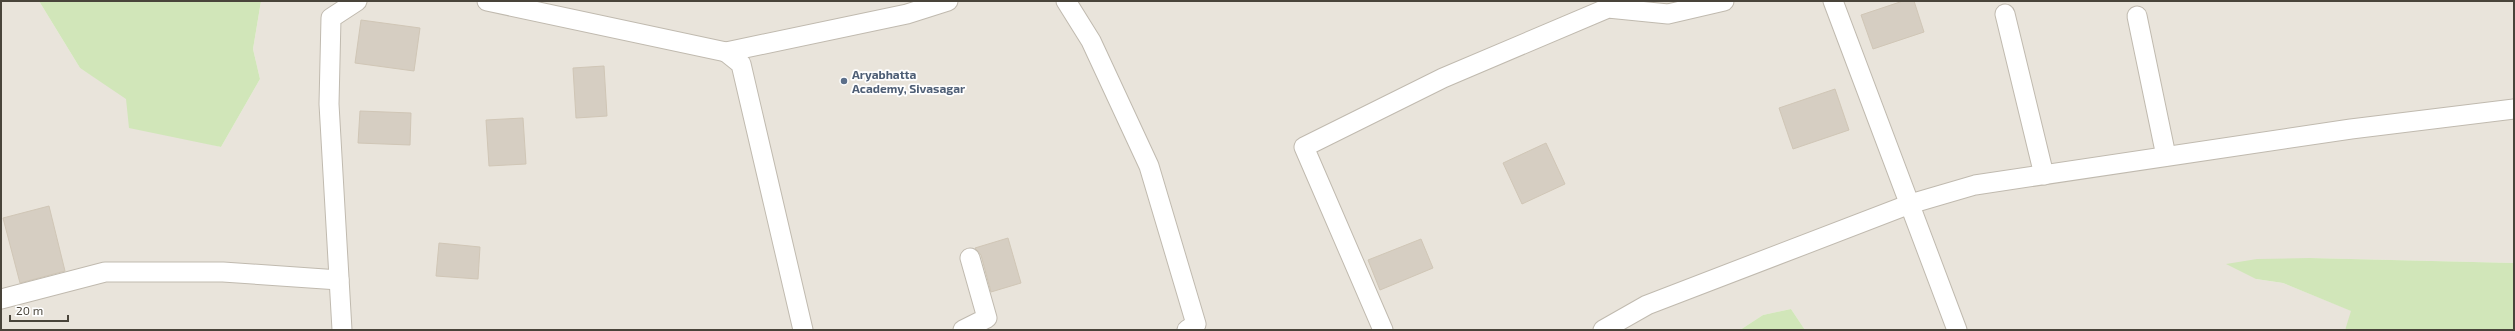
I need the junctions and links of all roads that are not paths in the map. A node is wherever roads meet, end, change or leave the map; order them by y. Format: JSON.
{"nodes":[{"id":1,"x":357,"y":1,"type":"edge"},
{"id":2,"x":487,"y":1,"type":"edge"},
{"id":3,"x":948,"y":1,"type":"edge"},
{"id":4,"x":1066,"y":1,"type":"edge"},
{"id":5,"x":1724,"y":1,"type":"edge"},
{"id":6,"x":1833,"y":1,"type":"edge"},
{"id":7,"x":2006,"y":14,"type":"dead end"},
{"id":8,"x":2137,"y":16,"type":"dead end"},
{"id":9,"x":726,"y":52,"type":"junction"},
{"id":10,"x":2514,"y":109,"type":"edge"},
{"id":11,"x":2166,"y":156,"type":"junction"},
{"id":12,"x":2044,"y":175,"type":"junction"},
{"id":13,"x":1910,"y":204,"type":"junction"},
{"id":14,"x":970,"y":258,"type":"dead end"},
{"id":15,"x":339,"y":280,"type":"junction"},
{"id":16,"x":1,"y":299,"type":"edge"},
{"id":17,"x":342,"y":330,"type":"edge"},
{"id":18,"x":803,"y":330,"type":"edge"},
{"id":19,"x":963,"y":330,"type":"edge"},
{"id":20,"x":1187,"y":330,"type":"edge"},
{"id":21,"x":1383,"y":330,"type":"edge"},
{"id":22,"x":1603,"y":330,"type":"edge"},
{"id":23,"x":1957,"y":330,"type":"edge"}],
"edges":[{"from":1,"to":15,"type":"street"},
{"from":2,"to":9,"type":"street"},
{"from":3,"to":9,"type":"street"},
{"from":4,"to":20,"type":"street"},
{"from":5,"to":21,"type":"street"},
{"from":6,"to":13,"type":"street"},
{"from":7,"to":12,"type":"street"},
{"from":8,"to":11,"type":"street"},
{"from":9,"to":18,"type":"street"},
{"from":10,"to":11,"type":"street"},
{"from":11,"to":12,"type":"street"},
{"from":12,"to":13,"type":"street"},
{"from":13,"to":22,"type":"street"},
{"from":13,"to":23,"type":"street"},
{"from":14,"to":19,"type":"street"},
{"from":15,"to":16,"type":"street"},
{"from":15,"to":17,"type":"street"}]}
